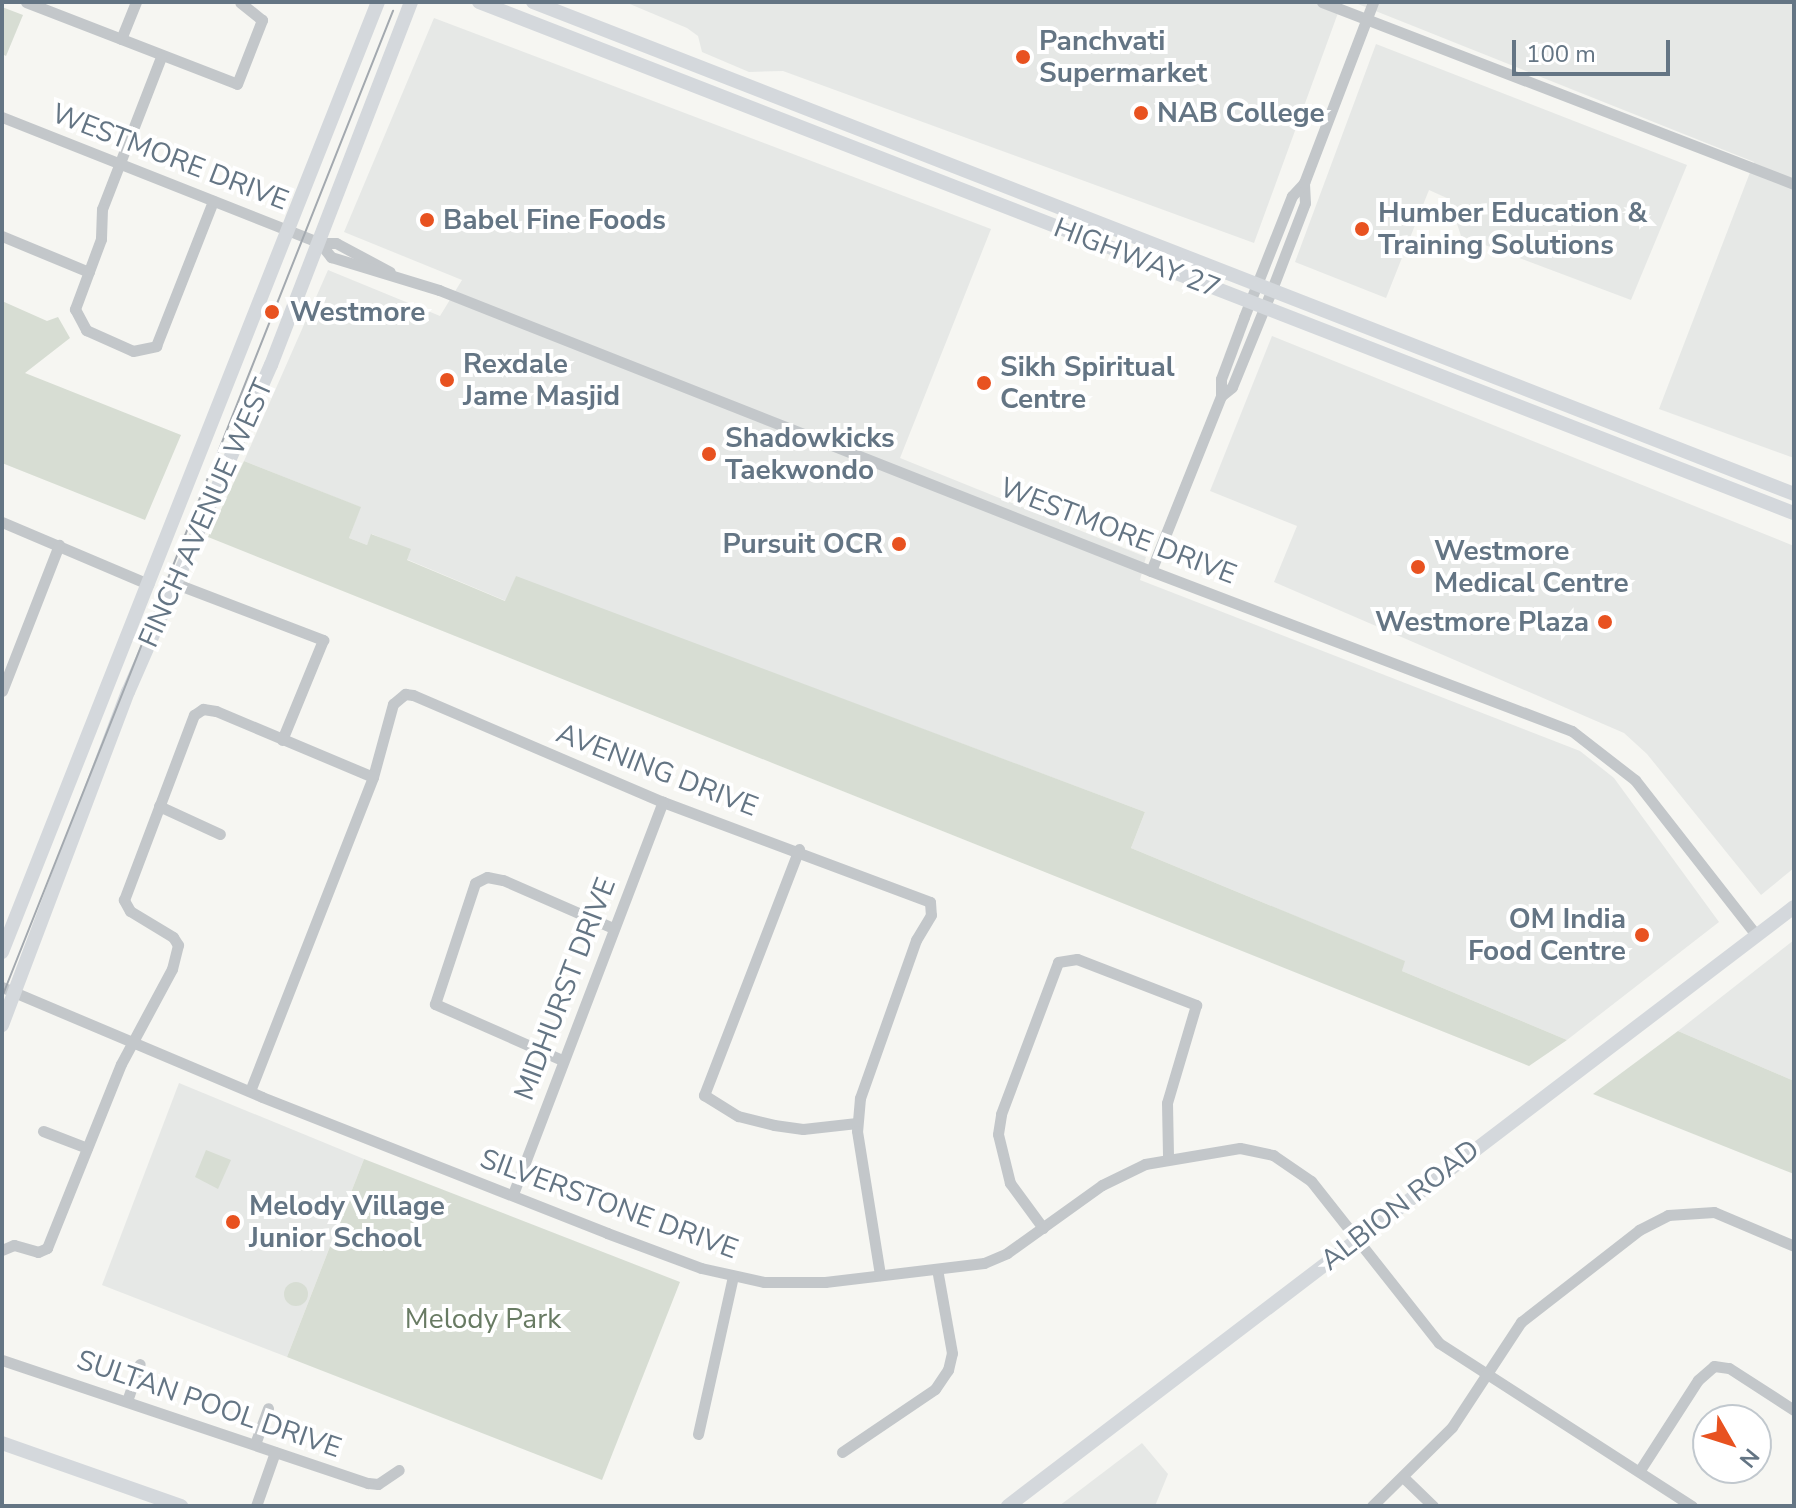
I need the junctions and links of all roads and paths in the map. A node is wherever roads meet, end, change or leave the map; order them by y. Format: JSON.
{"nodes":[{"id":1,"x":26,"y":2,"type":"edge"},
{"id":2,"x":136,"y":2,"type":"edge"},
{"id":3,"x":240,"y":2,"type":"edge"},
{"id":4,"x":378,"y":2,"type":"edge"},
{"id":5,"x":411,"y":2,"type":"edge"},
{"id":6,"x":479,"y":2,"type":"edge"},
{"id":7,"x":533,"y":2,"type":"edge"},
{"id":8,"x":1322,"y":2,"type":"edge"},
{"id":9,"x":1373,"y":2,"type":"edge"},
{"id":10,"x":1367,"y":19,"type":"junction"},
{"id":11,"x":121,"y":39,"type":"junction"},
{"id":12,"x":161,"y":57,"type":"junction"},
{"id":13,"x":2,"y":117,"type":"edge"},
{"id":14,"x":121,"y":164,"type":"junction"},
{"id":15,"x":1794,"y":184,"type":"edge"},
{"id":16,"x":213,"y":201,"type":"junction"},
{"id":17,"x":287,"y":229,"type":"junction"},
{"id":18,"x":2,"y":236,"type":"edge"},
{"id":19,"x":320,"y":243,"type":"junction"},
{"id":20,"x":89,"y":272,"type":"junction"},
{"id":21,"x":1265,"y":286,"type":"junction"},
{"id":22,"x":1257,"y":305,"type":"junction"},
{"id":23,"x":1794,"y":494,"type":"edge"},
{"id":24,"x":1794,"y":513,"type":"edge"},
{"id":25,"x":2,"y":522,"type":"edge"},
{"id":26,"x":59,"y":545,"type":"junction"},
{"id":27,"x":1151,"y":571,"type":"junction"},
{"id":28,"x":174,"y":583,"type":"junction"},
{"id":29,"x":148,"y":584,"type":"junction"},
{"id":30,"x":2,"y":691,"type":"edge"},
{"id":31,"x":282,"y":740,"type":"junction"},
{"id":32,"x":373,"y":777,"type":"junction"},
{"id":33,"x":663,"y":802,"type":"junction"},
{"id":34,"x":159,"y":806,"type":"junction"},
{"id":35,"x":220,"y":834,"type":"dead end"},
{"id":36,"x":799,"y":849,"type":"junction"},
{"id":37,"x":1794,"y":907,"type":"edge"},
{"id":38,"x":613,"y":928,"type":"junction"},
{"id":39,"x":1756,"y":935,"type":"junction"},
{"id":40,"x":2,"y":952,"type":"edge"},
{"id":41,"x":9,"y":990,"type":"edge"},
{"id":42,"x":2,"y":1025,"type":"edge"},
{"id":43,"x":136,"y":1042,"type":"junction"},
{"id":44,"x":562,"y":1060,"type":"junction"},
{"id":45,"x":250,"y":1091,"type":"junction"},
{"id":46,"x":857,"y":1123,"type":"junction"},
{"id":47,"x":43,"y":1131,"type":"dead end"},
{"id":48,"x":87,"y":1148,"type":"junction"},
{"id":49,"x":1168,"y":1157,"type":"junction"},
{"id":50,"x":513,"y":1194,"type":"junction"},
{"id":51,"x":1043,"y":1228,"type":"junction"},
{"id":52,"x":1356,"y":1238,"type":"junction"},
{"id":53,"x":1794,"y":1246,"type":"edge"},
{"id":54,"x":2,"y":1250,"type":"edge"},
{"id":55,"x":937,"y":1269,"type":"junction"},
{"id":56,"x":880,"y":1275,"type":"junction"},
{"id":57,"x":733,"y":1276,"type":"junction"},
{"id":58,"x":2,"y":1360,"type":"edge"},
{"id":59,"x":140,"y":1364,"type":"dead end"},
{"id":60,"x":1486,"y":1374,"type":"junction"},
{"id":61,"x":127,"y":1401,"type":"junction"},
{"id":62,"x":268,"y":1408,"type":"dead end"},
{"id":63,"x":1794,"y":1410,"type":"edge"},
{"id":64,"x":698,"y":1434,"type":"dead end"},
{"id":65,"x":2,"y":1443,"type":"edge"},
{"id":66,"x":255,"y":1444,"type":"junction"},
{"id":67,"x":275,"y":1452,"type":"junction"},
{"id":68,"x":842,"y":1452,"type":"dead end"},
{"id":69,"x":399,"y":1470,"type":"dead end"},
{"id":70,"x":1640,"y":1470,"type":"junction"},
{"id":71,"x":1403,"y":1477,"type":"junction"},
{"id":72,"x":1676,"y":1502,"type":"edge"},
{"id":73,"x":181,"y":1506,"type":"edge"},
{"id":74,"x":256,"y":1506,"type":"edge"},
{"id":75,"x":1008,"y":1506,"type":"edge"},
{"id":76,"x":1372,"y":1506,"type":"edge"},
{"id":77,"x":1433,"y":1506,"type":"edge"},
{"id":78,"x":1692,"y":1506,"type":"edge"}],
"edges":[{"from":1,"to":11,"type":"street"},
{"from":2,"to":11,"type":"street"},
{"from":3,"to":12,"type":"street"},
{"from":4,"to":17,"type":"main road","name":"FINCH AVENUE WEST"},
{"from":5,"to":19,"type":"main road","name":"FINCH AVENUE WEST"},
{"from":6,"to":22,"type":"main road","name":"HIGHWAY 27"},
{"from":7,"to":21,"type":"main road","name":"HIGHWAY 27"},
{"from":8,"to":10,"type":"street"},
{"from":9,"to":10,"type":"street"},
{"from":10,"to":15,"type":"street"},
{"from":10,"to":21,"type":"street"},
{"from":11,"to":12,"type":"street"},
{"from":12,"to":14,"type":"street"},
{"from":13,"to":14,"type":"street","name":"WESTMORE DRIVE"},
{"from":14,"to":16,"type":"street","name":"WESTMORE DRIVE"},
{"from":14,"to":20,"type":"street"},
{"from":16,"to":17,"type":"street","name":"WESTMORE DRIVE"},
{"from":16,"to":20,"type":"street"},
{"from":17,"to":19,"type":"street","name":"WESTMORE DRIVE"},
{"from":17,"to":29,"type":"main road","name":"FINCH AVENUE WEST"},
{"from":18,"to":20,"type":"street"},
{"from":19,"to":27,"type":"street","name":"WESTMORE DRIVE"},
{"from":19,"to":28,"type":"main road","name":"FINCH AVENUE WEST"},
{"from":21,"to":22,"type":"street"},
{"from":21,"to":23,"type":"main road","name":"HIGHWAY 27"},
{"from":22,"to":24,"type":"main road","name":"HIGHWAY 27"},
{"from":22,"to":27,"type":"street"},
{"from":25,"to":26,"type":"street"},
{"from":26,"to":29,"type":"street"},
{"from":26,"to":30,"type":"street"},
{"from":27,"to":39,"type":"street","name":"WESTMORE DRIVE"},
{"from":28,"to":31,"type":"street"},
{"from":28,"to":41,"type":"main road","name":"FINCH AVENUE WEST"},
{"from":29,"to":40,"type":"main road","name":"FINCH AVENUE WEST"},
{"from":31,"to":32,"type":"street"},
{"from":31,"to":34,"type":"street"},
{"from":32,"to":33,"type":"street","name":"AVENING DRIVE"},
{"from":32,"to":45,"type":"street","name":"AVENING DRIVE"},
{"from":33,"to":36,"type":"street","name":"AVENING DRIVE"},
{"from":33,"to":38,"type":"street","name":"MIDHURST DRIVE"},
{"from":34,"to":35,"type":"street"},
{"from":34,"to":43,"type":"street"},
{"from":36,"to":46,"type":"street","name":"AVENING DRIVE"},
{"from":36,"to":46,"type":"street"},
{"from":37,"to":39,"type":"main road","name":"ALBION ROAD"},
{"from":38,"to":44,"type":"street","name":"MIDHURST DRIVE"},
{"from":38,"to":44,"type":"street"},
{"from":39,"to":52,"type":"main road","name":"ALBION ROAD"},
{"from":41,"to":42,"type":"main road","name":"FINCH AVENUE WEST"},
{"from":41,"to":43,"type":"street","name":"SILVERSTONE DRIVE"},
{"from":43,"to":45,"type":"street","name":"SILVERSTONE DRIVE"},
{"from":43,"to":48,"type":"street"},
{"from":44,"to":50,"type":"street","name":"MIDHURST DRIVE"},
{"from":45,"to":50,"type":"street","name":"SILVERSTONE DRIVE"},
{"from":46,"to":56,"type":"street","name":"AVENING DRIVE"},
{"from":47,"to":48,"type":"street"},
{"from":48,"to":54,"type":"street"},
{"from":49,"to":51,"type":"street","name":"SILVERSTONE DRIVE"},
{"from":49,"to":51,"type":"street"},
{"from":49,"to":52,"type":"street","name":"SILVERSTONE DRIVE"},
{"from":50,"to":57,"type":"street","name":"SILVERSTONE DRIVE"},
{"from":51,"to":55,"type":"street","name":"SILVERSTONE DRIVE"},
{"from":52,"to":60,"type":"street","name":"SILVERSTONE DRIVE"},
{"from":52,"to":75,"type":"main road","name":"ALBION ROAD"},
{"from":53,"to":60,"type":"street"},
{"from":55,"to":56,"type":"street","name":"SILVERSTONE DRIVE"},
{"from":55,"to":68,"type":"street"},
{"from":56,"to":57,"type":"street","name":"SILVERSTONE DRIVE"},
{"from":57,"to":64,"type":"street"},
{"from":58,"to":61,"type":"street","name":"SULTAN POOL DRIVE"},
{"from":59,"to":61,"type":"street"},
{"from":60,"to":70,"type":"street","name":"SILVERSTONE DRIVE"},
{"from":60,"to":71,"type":"street"},
{"from":61,"to":66,"type":"street","name":"SULTAN POOL DRIVE"},
{"from":62,"to":66,"type":"street"},
{"from":63,"to":70,"type":"street"},
{"from":65,"to":73,"type":"main road"},
{"from":66,"to":67,"type":"street","name":"SULTAN POOL DRIVE"},
{"from":67,"to":69,"type":"street","name":"SULTAN POOL DRIVE"},
{"from":67,"to":74,"type":"street"},
{"from":70,"to":72,"type":"street","name":"SILVERSTONE DRIVE"},
{"from":71,"to":76,"type":"street"},
{"from":71,"to":77,"type":"street"},
{"from":72,"to":78,"type":"street","name":"SILVERSTONE DRIVE"}]}
